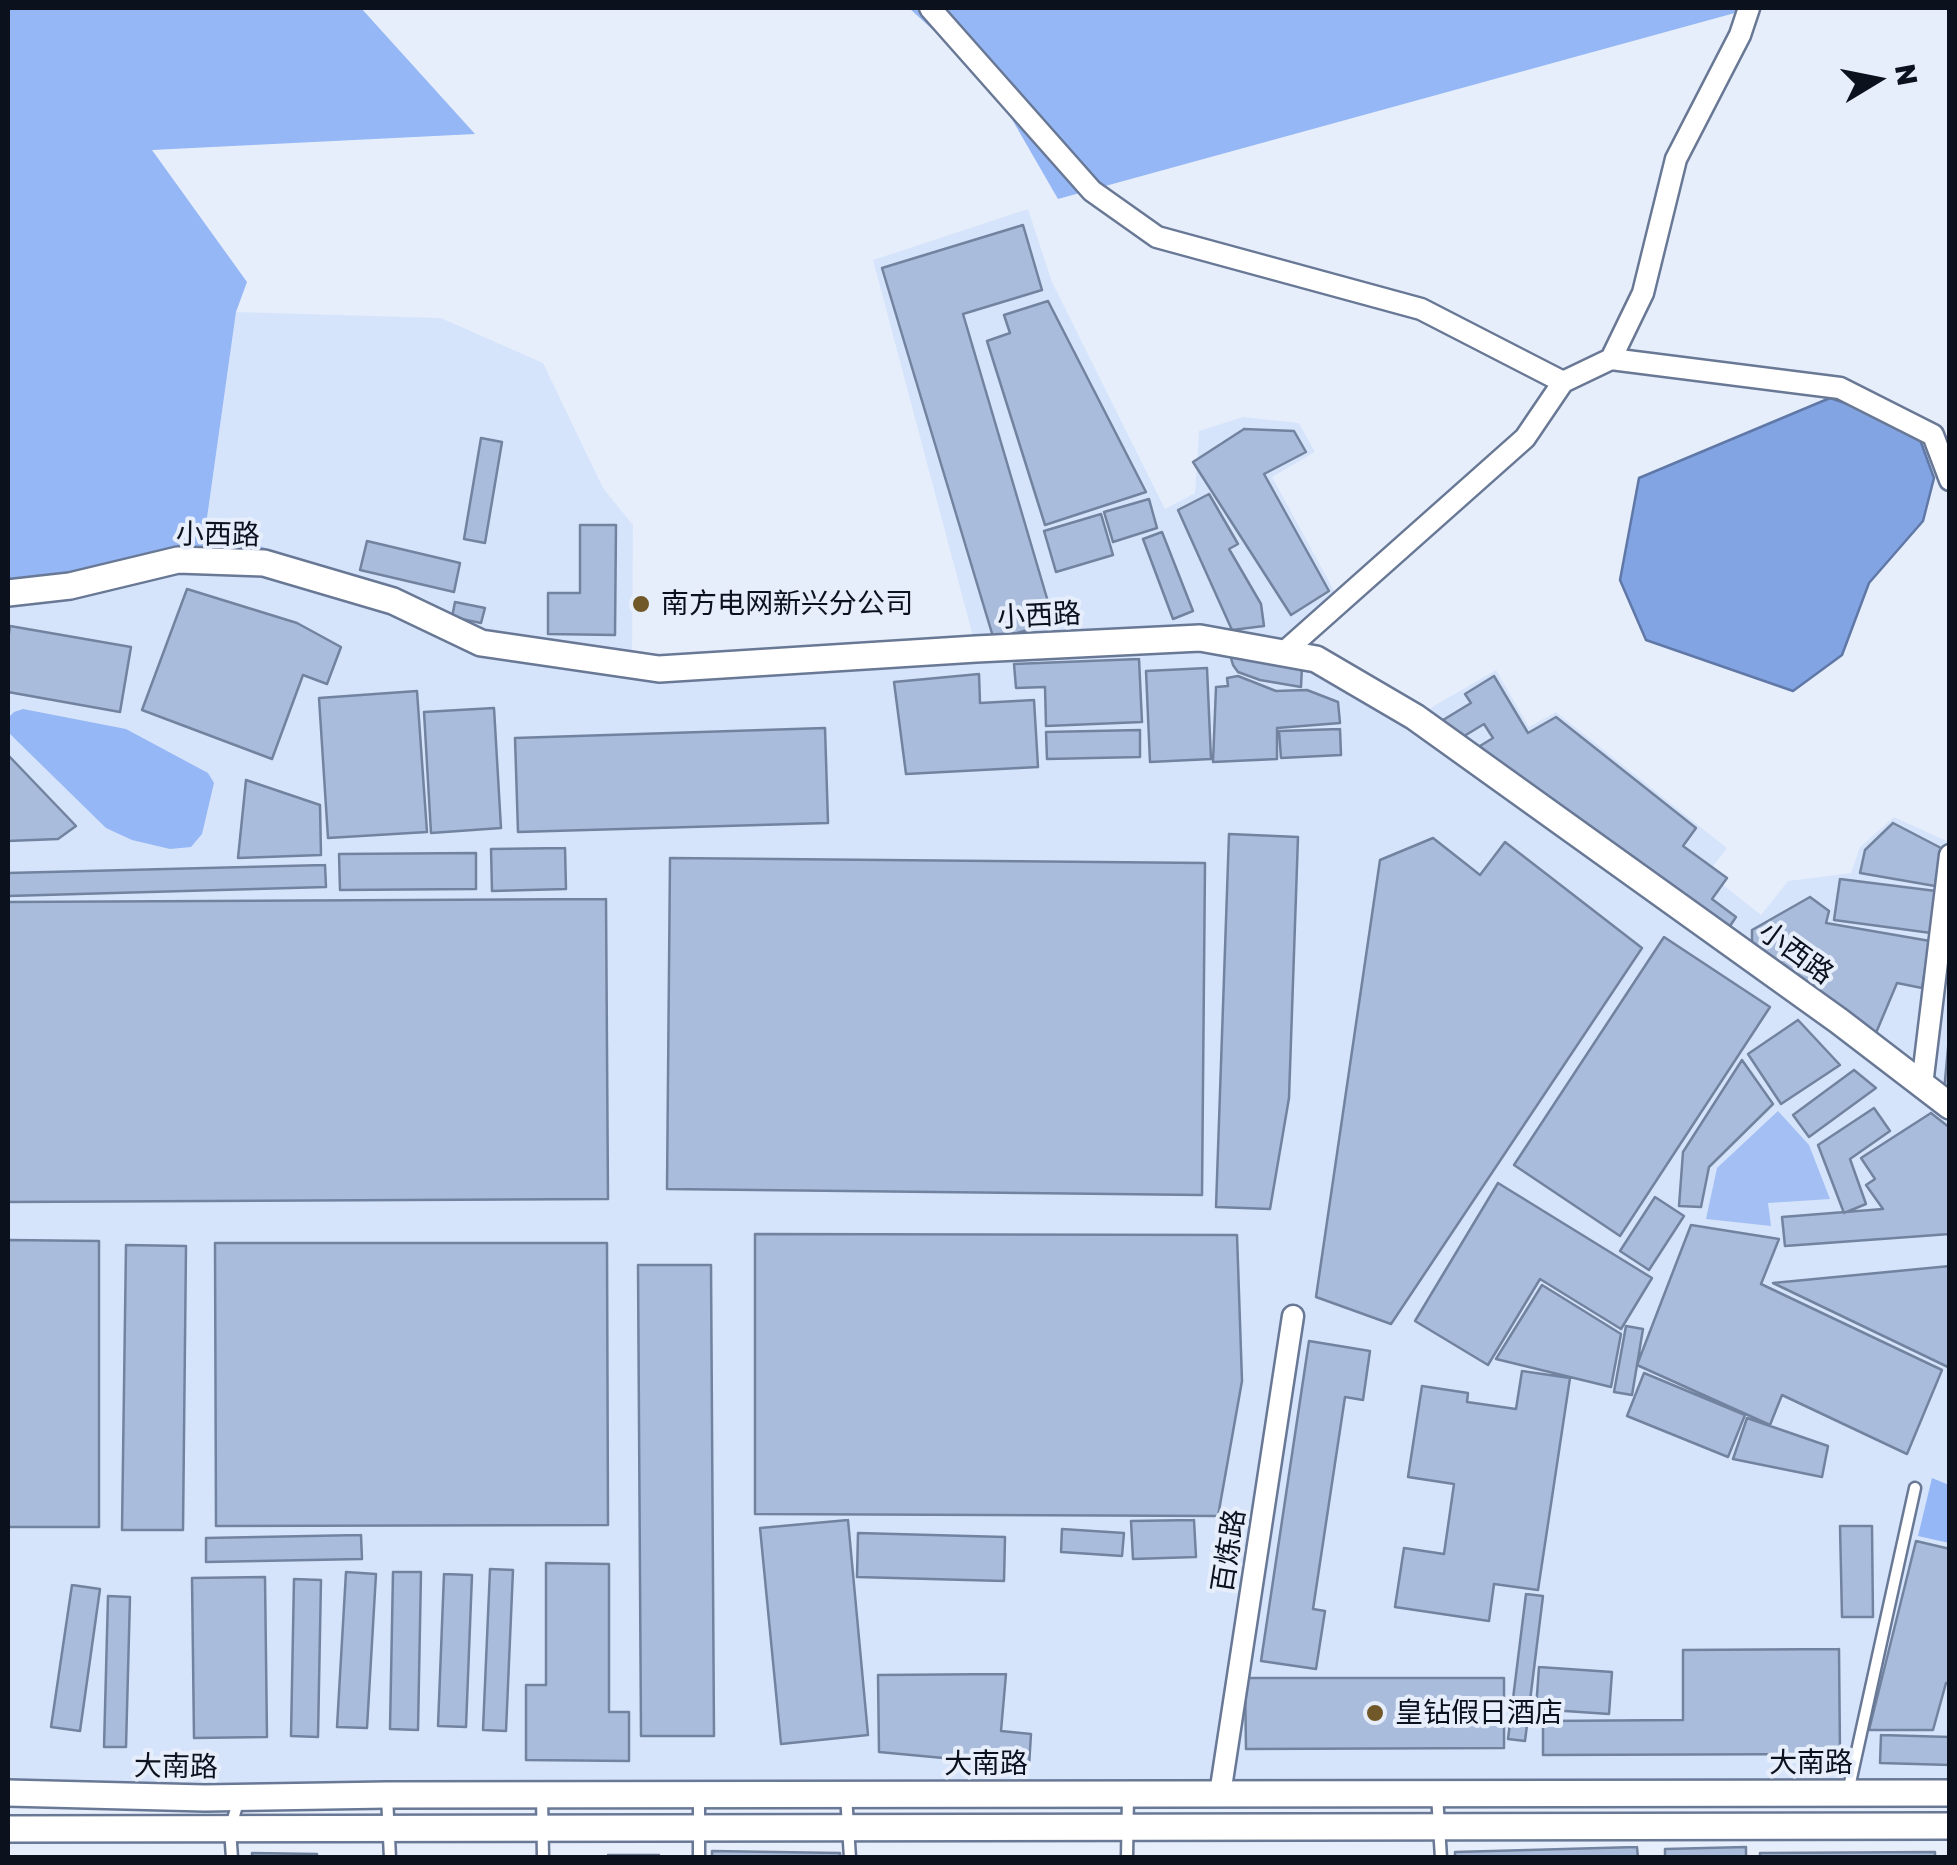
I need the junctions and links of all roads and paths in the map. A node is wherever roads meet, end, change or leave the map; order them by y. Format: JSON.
{"nodes":[{"id":1,"x":930,"y":8,"type":"edge"},
{"id":2,"x":1749,"y":8,"type":"edge"},
{"id":3,"x":1611,"y":359,"type":"junction"},
{"id":4,"x":1563,"y":382,"type":"junction"},
{"id":5,"x":1950,"y":480,"type":"edge"},
{"id":6,"x":8,"y":592,"type":"edge"},
{"id":7,"x":1283,"y":653,"type":"junction"},
{"id":8,"x":1950,"y":855,"type":"edge"},
{"id":9,"x":1922,"y":1085,"type":"junction"},
{"id":10,"x":1950,"y":1106,"type":"edge"},
{"id":11,"x":1293,"y":1316,"type":"dead end"},
{"id":12,"x":1915,"y":1488,"type":"dead end"},
{"id":13,"x":1950,"y":1793,"type":"edge"},
{"id":14,"x":8,"y":1794,"type":"edge"},
{"id":15,"x":698,"y":1794,"type":"junction"},
{"id":16,"x":846,"y":1794,"type":"junction"},
{"id":17,"x":1128,"y":1794,"type":"junction"},
{"id":18,"x":1220,"y":1794,"type":"junction"},
{"id":19,"x":1437,"y":1794,"type":"junction"},
{"id":20,"x":1848,"y":1794,"type":"junction"},
{"id":21,"x":388,"y":1795,"type":"junction"},
{"id":22,"x":542,"y":1795,"type":"junction"},
{"id":23,"x":240,"y":1798,"type":"junction"},
{"id":24,"x":1439,"y":1826,"type":"junction"},
{"id":25,"x":1950,"y":1826,"type":"edge"},
{"id":26,"x":1128,"y":1827,"type":"junction"},
{"id":27,"x":389,"y":1828,"type":"junction"},
{"id":28,"x":542,"y":1828,"type":"junction"},
{"id":29,"x":698,"y":1828,"type":"junction"},
{"id":30,"x":848,"y":1828,"type":"junction"},
{"id":31,"x":8,"y":1829,"type":"edge"},
{"id":32,"x":230,"y":1829,"type":"junction"},
{"id":33,"x":232,"y":1858,"type":"edge"},
{"id":34,"x":390,"y":1858,"type":"edge"},
{"id":35,"x":543,"y":1858,"type":"edge"},
{"id":36,"x":698,"y":1858,"type":"edge"},
{"id":37,"x":850,"y":1858,"type":"edge"},
{"id":38,"x":1128,"y":1858,"type":"edge"},
{"id":39,"x":1441,"y":1858,"type":"edge"}],
"edges":[{"from":1,"to":4,"type":"street"},
{"from":2,"to":3,"type":"street"},
{"from":3,"to":4,"type":"street"},
{"from":3,"to":5,"type":"street"},
{"from":4,"to":7,"type":"street"},
{"from":6,"to":7,"type":"street","name":"小西路"},
{"from":7,"to":9,"type":"street","name":"小西路"},
{"from":8,"to":9,"type":"street"},
{"from":9,"to":10,"type":"street","name":"小西路"},
{"from":11,"to":18,"type":"street","name":"百炼路"},
{"from":12,"to":20,"type":"lane"},
{"from":13,"to":20,"type":"street","name":"大南路"},
{"from":14,"to":23,"type":"street","name":"大南路"},
{"from":15,"to":16,"type":"street","name":"大南路"},
{"from":15,"to":22,"type":"street","name":"大南路"},
{"from":15,"to":29,"type":"lane"},
{"from":16,"to":17,"type":"street","name":"大南路"},
{"from":16,"to":30,"type":"lane"},
{"from":17,"to":18,"type":"street","name":"大南路"},
{"from":17,"to":26,"type":"lane"},
{"from":18,"to":19,"type":"street","name":"大南路"},
{"from":19,"to":20,"type":"street","name":"大南路"},
{"from":19,"to":24,"type":"lane"},
{"from":21,"to":22,"type":"street","name":"大南路"},
{"from":21,"to":23,"type":"street","name":"大南路"},
{"from":21,"to":27,"type":"lane"},
{"from":22,"to":28,"type":"lane"},
{"from":23,"to":32,"type":"lane"},
{"from":24,"to":25,"type":"street"},
{"from":24,"to":26,"type":"street"},
{"from":24,"to":39,"type":"lane"},
{"from":26,"to":30,"type":"street"},
{"from":26,"to":38,"type":"lane"},
{"from":27,"to":28,"type":"street"},
{"from":27,"to":32,"type":"street"},
{"from":27,"to":34,"type":"lane"},
{"from":28,"to":29,"type":"street"},
{"from":28,"to":35,"type":"lane"},
{"from":29,"to":30,"type":"street"},
{"from":29,"to":36,"type":"lane"},
{"from":30,"to":37,"type":"lane"},
{"from":31,"to":32,"type":"street"},
{"from":32,"to":33,"type":"lane"}]}
